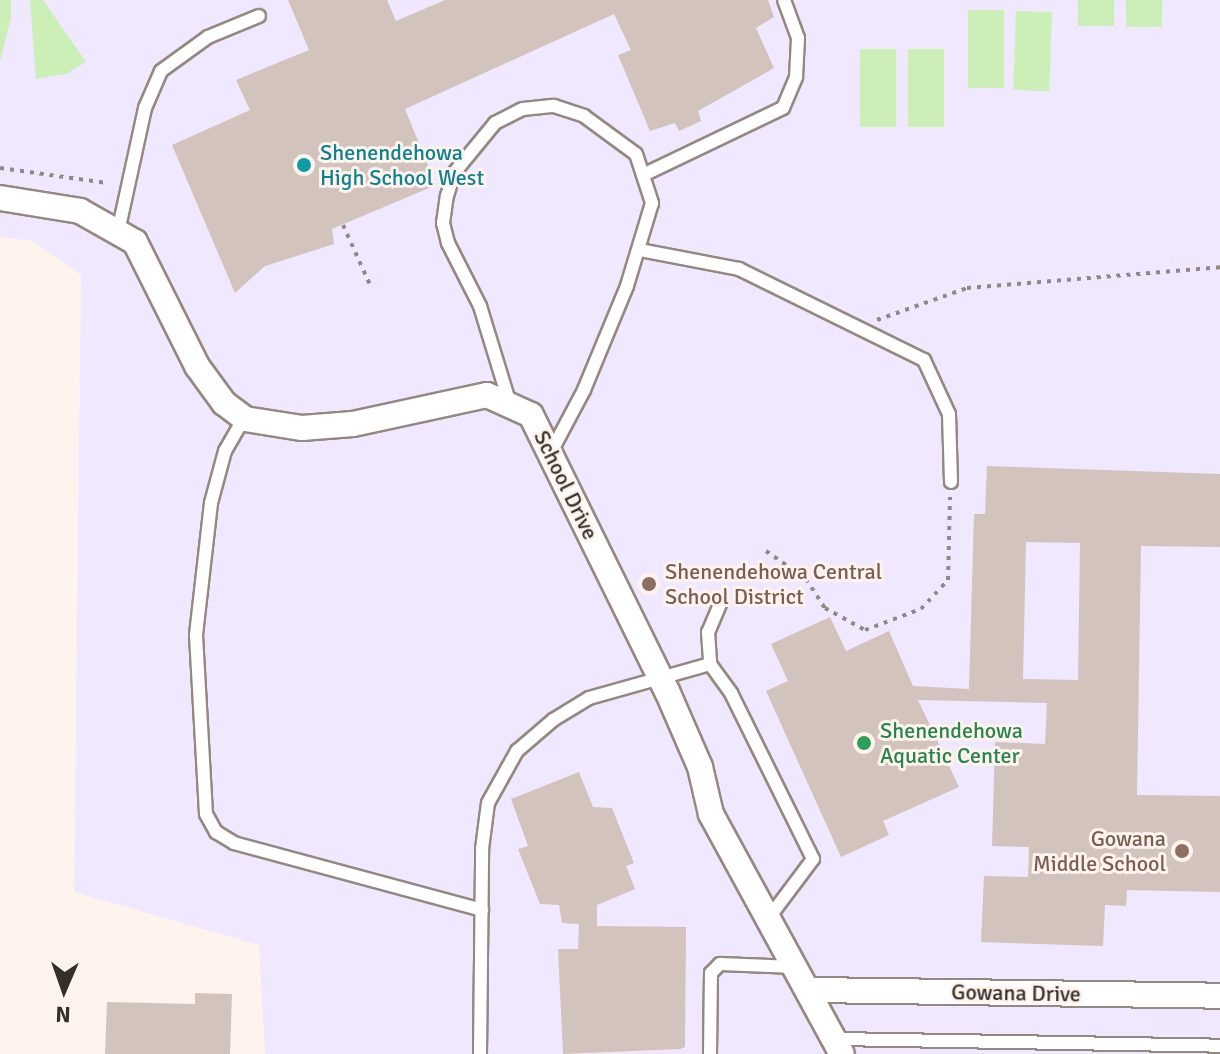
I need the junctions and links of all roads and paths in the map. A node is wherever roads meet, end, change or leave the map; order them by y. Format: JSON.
{"nodes":[{"id":1,"x":784,"y":0,"type":"edge"},
{"id":2,"x":259,"y":16,"type":"dead end"},
{"id":3,"x":0,"y":168,"type":"edge"},
{"id":4,"x":643,"y":175,"type":"junction"},
{"id":5,"x":107,"y":183,"type":"dead end"},
{"id":6,"x":0,"y":198,"type":"edge"},
{"id":7,"x":343,"y":225,"type":"dead end"},
{"id":8,"x":118,"y":232,"type":"junction"},
{"id":9,"x":640,"y":250,"type":"junction"},
{"id":10,"x":1220,"y":267,"type":"edge"},
{"id":11,"x":371,"y":287,"type":"dead end"},
{"id":12,"x":860,"y":326,"type":"junction"},
{"id":13,"x":509,"y":401,"type":"junction"},
{"id":14,"x":244,"y":418,"type":"junction"},
{"id":15,"x":551,"y":452,"type":"junction"},
{"id":16,"x":951,"y":482,"type":"joint"},
{"id":17,"x":766,"y":551,"type":"dead end"},
{"id":18,"x":721,"y":602,"type":"dead end"},
{"id":19,"x":710,"y":664,"type":"junction"},
{"id":20,"x":658,"y":675,"type":"junction"},
{"id":21,"x":482,"y":910,"type":"junction"},
{"id":22,"x":771,"y":915,"type":"junction"},
{"id":23,"x":798,"y":967,"type":"junction"},
{"id":24,"x":811,"y":990,"type":"junction"},
{"id":25,"x":1220,"y":996,"type":"edge"},
{"id":26,"x":839,"y":1046,"type":"edge"},
{"id":27,"x":1220,"y":1046,"type":"edge"},
{"id":28,"x":480,"y":1054,"type":"edge"},
{"id":29,"x":710,"y":1054,"type":"edge"}],
"edges":[{"from":1,"to":4,"type":"lane"},
{"from":2,"to":8,"type":"lane"},
{"from":3,"to":5,"type":"path"},
{"from":4,"to":9,"type":"lane"},
{"from":4,"to":13,"type":"lane"},
{"from":6,"to":8,"type":"street"},
{"from":7,"to":11,"type":"path"},
{"from":8,"to":14,"type":"street"},
{"from":9,"to":12,"type":"lane"},
{"from":9,"to":15,"type":"lane"},
{"from":10,"to":12,"type":"path"},
{"from":12,"to":16,"type":"lane"},
{"from":13,"to":14,"type":"street"},
{"from":13,"to":15,"type":"street","name":"School Drive"},
{"from":14,"to":21,"type":"lane"},
{"from":15,"to":20,"type":"street","name":"School Drive"},
{"from":16,"to":17,"type":"path"},
{"from":18,"to":19,"type":"lane"},
{"from":19,"to":20,"type":"lane"},
{"from":19,"to":22,"type":"lane"},
{"from":20,"to":21,"type":"lane"},
{"from":20,"to":22,"type":"street","name":"School Drive"},
{"from":21,"to":28,"type":"lane"},
{"from":22,"to":23,"type":"street","name":"School Drive"},
{"from":23,"to":24,"type":"street","name":"School Drive"},
{"from":23,"to":29,"type":"lane"},
{"from":24,"to":25,"type":"street","name":"Gowana Drive"},
{"from":24,"to":26,"type":"street","name":"School Drive"},
{"from":26,"to":27,"type":"lane"}]}
